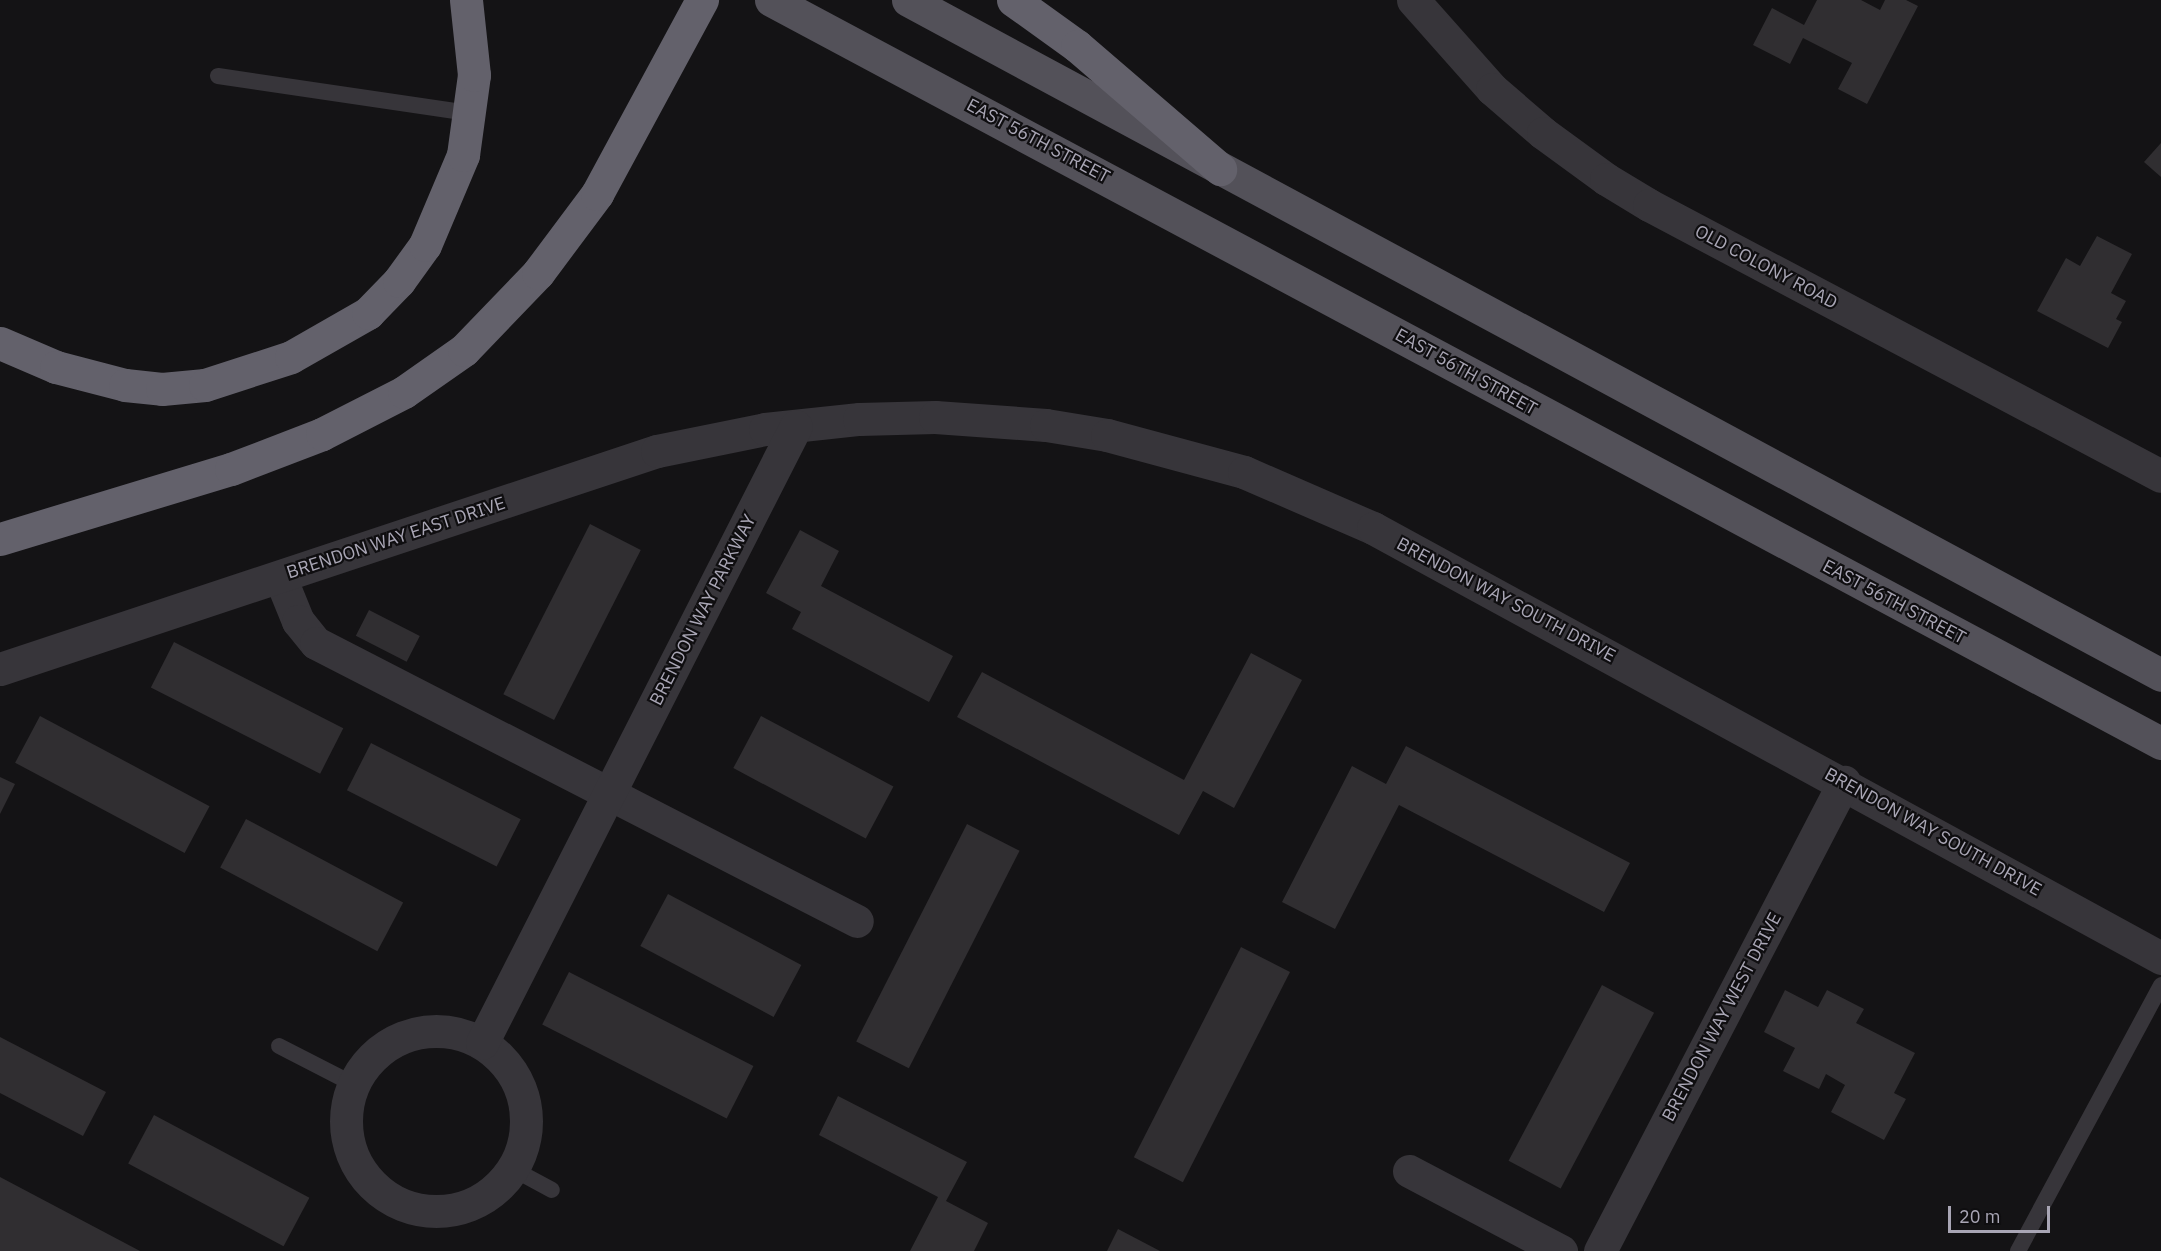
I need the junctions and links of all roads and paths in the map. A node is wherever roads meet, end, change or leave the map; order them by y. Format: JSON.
{"nodes":[{"id":1,"x":466,"y":0,"type":"edge"},
{"id":2,"x":702,"y":0,"type":"edge"},
{"id":3,"x":771,"y":0,"type":"edge"},
{"id":4,"x":908,"y":0,"type":"edge"},
{"id":5,"x":1013,"y":0,"type":"edge"},
{"id":6,"x":1413,"y":0,"type":"edge"},
{"id":7,"x":218,"y":76,"type":"dead end"},
{"id":8,"x":470,"y":113,"type":"junction"},
{"id":9,"x":1220,"y":169,"type":"junction"},
{"id":10,"x":0,"y":342,"type":"edge"},
{"id":11,"x":796,"y":426,"type":"junction"},
{"id":12,"x":2160,"y":472,"type":"edge"},
{"id":13,"x":0,"y":539,"type":"edge"},
{"id":14,"x":280,"y":577,"type":"junction"},
{"id":15,"x":0,"y":669,"type":"edge"},
{"id":16,"x":2161,"y":675,"type":"edge"},
{"id":17,"x":2161,"y":743,"type":"edge"},
{"id":18,"x":1844,"y":782,"type":"junction"},
{"id":19,"x":609,"y":794,"type":"junction"},
{"id":20,"x":858,"y":921,"type":"dead end"},
{"id":21,"x":2161,"y":958,"type":"edge"},
{"id":22,"x":2161,"y":985,"type":"edge"},
{"id":23,"x":482,"y":1043,"type":"junction"},
{"id":24,"x":279,"y":1046,"type":"dead end"},
{"id":25,"x":353,"y":1084,"type":"junction"},
{"id":26,"x":513,"y":1168,"type":"junction"},
{"id":27,"x":1409,"y":1171,"type":"dead end"},
{"id":28,"x":552,"y":1190,"type":"dead end"},
{"id":29,"x":1561,"y":1251,"type":"edge"},
{"id":30,"x":1600,"y":1251,"type":"edge"},
{"id":31,"x":2018,"y":1251,"type":"edge"}],
"edges":[{"from":1,"to":8,"type":"highway"},
{"from":2,"to":13,"type":"highway"},
{"from":3,"to":17,"type":"main road","name":"EAST 56TH STREET"},
{"from":4,"to":9,"type":"main road"},
{"from":5,"to":9,"type":"highway"},
{"from":6,"to":12,"type":"street","name":"OLD COLONY ROAD"},
{"from":7,"to":8,"type":"lane"},
{"from":8,"to":10,"type":"highway"},
{"from":9,"to":16,"type":"main road"},
{"from":11,"to":14,"type":"street","name":"BRENDON WAY EAST DRIVE"},
{"from":11,"to":18,"type":"street","name":"BRENDON WAY SOUTH DRIVE"},
{"from":11,"to":19,"type":"street","name":"BRENDON WAY PARKWAY"},
{"from":14,"to":15,"type":"street","name":"BRENDON WAY EAST DRIVE"},
{"from":14,"to":19,"type":"street"},
{"from":18,"to":21,"type":"street","name":"BRENDON WAY SOUTH DRIVE"},
{"from":18,"to":30,"type":"street","name":"BRENDON WAY WEST DRIVE"},
{"from":19,"to":20,"type":"street"},
{"from":19,"to":23,"type":"street","name":"BRENDON WAY PARKWAY"},
{"from":22,"to":31,"type":"lane"},
{"from":23,"to":25,"type":"street"},
{"from":23,"to":26,"type":"street"},
{"from":24,"to":25,"type":"lane"},
{"from":25,"to":26,"type":"street"},
{"from":26,"to":28,"type":"lane"},
{"from":27,"to":29,"type":"street"}]}
